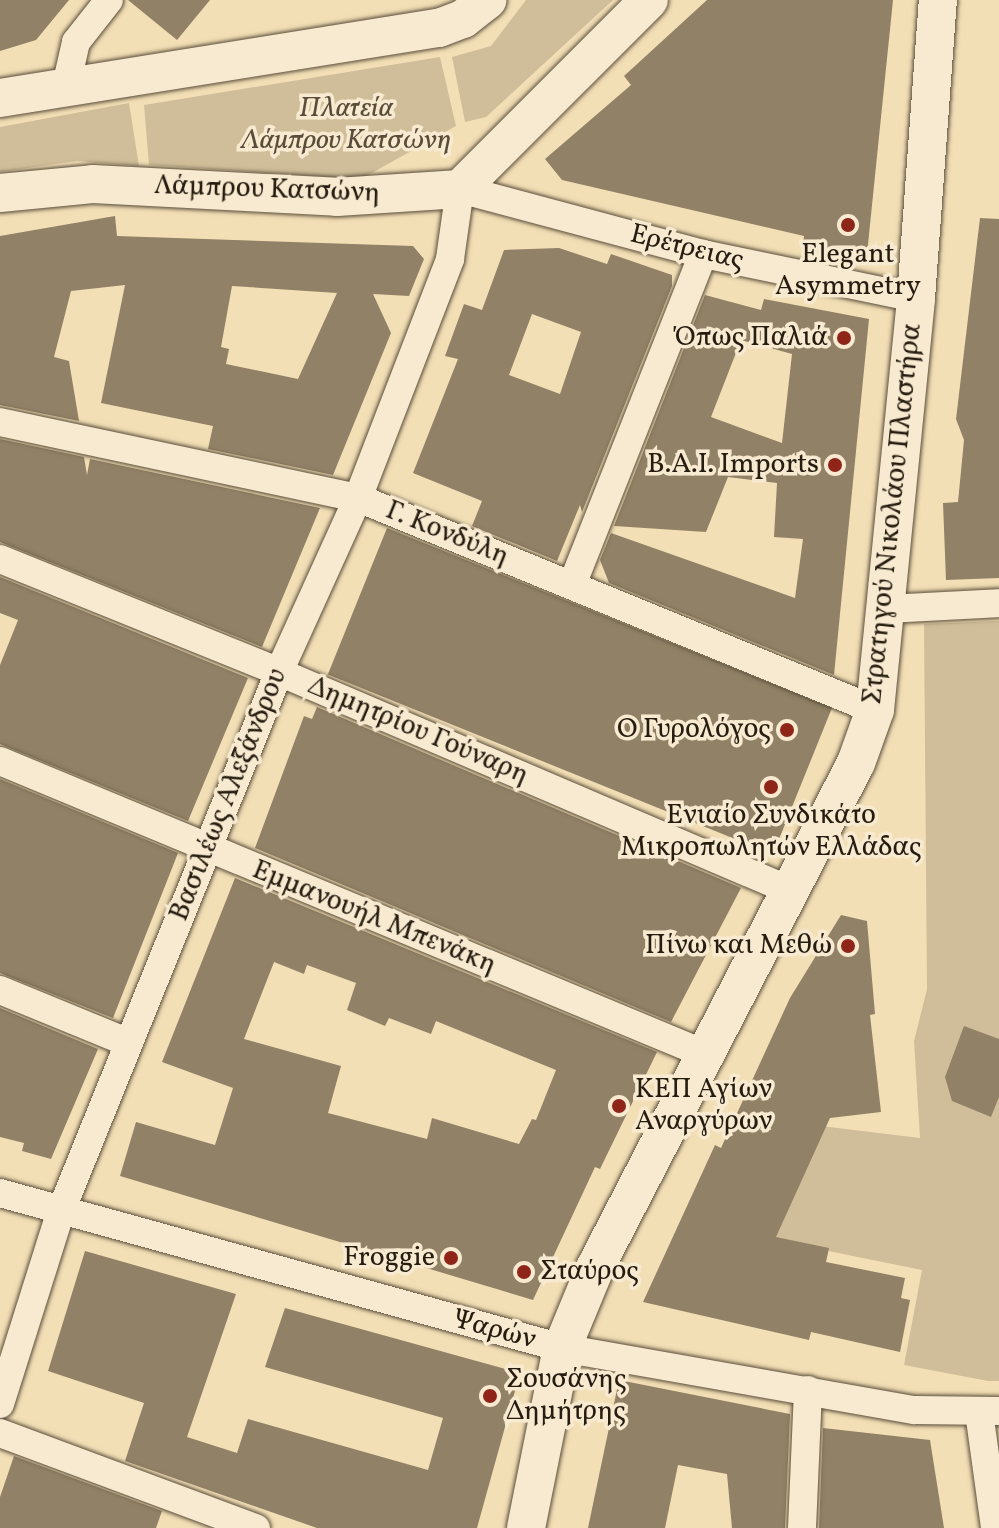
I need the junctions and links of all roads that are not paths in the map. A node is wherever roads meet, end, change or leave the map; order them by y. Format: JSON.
{"nodes":[{"id":1,"x":109,"y":0,"type":"edge"},
{"id":2,"x":487,"y":0,"type":"edge"},
{"id":3,"x":649,"y":0,"type":"edge"},
{"id":4,"x":938,"y":0,"type":"edge"},
{"id":5,"x":66,"y":86,"type":"junction"},
{"id":6,"x":0,"y":98,"type":"edge"},
{"id":7,"x":460,"y":189,"type":"junction"},
{"id":8,"x":0,"y":193,"type":"edge"},
{"id":9,"x":703,"y":254,"type":"junction"},
{"id":10,"x":916,"y":298,"type":"junction"},
{"id":11,"x":0,"y":422,"type":"edge"},
{"id":12,"x":358,"y":498,"type":"junction"},
{"id":13,"x":0,"y":559,"type":"edge"},
{"id":14,"x":572,"y":585,"type":"junction"},
{"id":15,"x":999,"y":603,"type":"edge"},
{"id":16,"x":886,"y":609,"type":"junction"},
{"id":17,"x":279,"y":672,"type":"junction"},
{"id":18,"x":875,"y":710,"type":"junction"},
{"id":19,"x":0,"y":761,"type":"edge"},
{"id":20,"x":206,"y":849,"type":"junction"},
{"id":21,"x":789,"y":890,"type":"junction"},
{"id":22,"x":0,"y":990,"type":"edge"},
{"id":23,"x":129,"y":1043,"type":"junction"},
{"id":24,"x":705,"y":1054,"type":"junction"},
{"id":25,"x":0,"y":1193,"type":"edge"},
{"id":26,"x":61,"y":1211,"type":"junction"},
{"id":27,"x":562,"y":1348,"type":"junction"},
{"id":28,"x":808,"y":1390,"type":"junction"},
{"id":29,"x":0,"y":1404,"type":"edge"},
{"id":30,"x":989,"y":1412,"type":"edge"},
{"id":31,"x":0,"y":1433,"type":"edge"},
{"id":32,"x":256,"y":1528,"type":"edge"},
{"id":33,"x":526,"y":1528,"type":"edge"},
{"id":34,"x":802,"y":1528,"type":"edge"},
{"id":35,"x":995,"y":1528,"type":"edge"}],
"edges":[{"from":1,"to":5,"type":"street"},
{"from":2,"to":5,"type":"street"},
{"from":3,"to":7,"type":"street"},
{"from":4,"to":10,"type":"street","name":"Στρατηγού Νικολάου Πλαστήρα"},
{"from":5,"to":6,"type":"street"},
{"from":7,"to":8,"type":"street","name":"Λάμπρου Κατσώνη"},
{"from":7,"to":9,"type":"street","name":"Ερέτρειας"},
{"from":7,"to":12,"type":"street","name":"Βασιλέως Αλεξάνδρου"},
{"from":9,"to":10,"type":"street","name":"Ερέτρειας"},
{"from":9,"to":14,"type":"street"},
{"from":10,"to":16,"type":"street","name":"Στρατηγού Νικολάου Πλαστήρα"},
{"from":11,"to":12,"type":"street","name":"Γ. Κονδύλη"},
{"from":12,"to":14,"type":"street","name":"Γ. Κονδύλη"},
{"from":12,"to":17,"type":"street","name":"Βασιλέως Αλεξάνδρου"},
{"from":13,"to":17,"type":"street","name":"Δημητρίου Γούναρη"},
{"from":14,"to":18,"type":"street","name":"Γ. Κονδύλη"},
{"from":15,"to":16,"type":"street"},
{"from":16,"to":18,"type":"street","name":"Στρατηγού Νικολάου Πλαστήρα"},
{"from":17,"to":20,"type":"street","name":"Βασιλέως Αλεξάνδρου"},
{"from":17,"to":21,"type":"street","name":"Δημητρίου Γούναρη"},
{"from":18,"to":21,"type":"street","name":"Στρατηγού Νικολάου Πλαστήρα"},
{"from":19,"to":20,"type":"street","name":"Εμμανουήλ Μπενάκη"},
{"from":20,"to":23,"type":"street","name":"Βασιλέως Αλεξάνδρου"},
{"from":20,"to":24,"type":"street","name":"Εμμανουήλ Μπενάκη"},
{"from":21,"to":24,"type":"street","name":"Στρατηγού Νικολάου Πλαστήρα"},
{"from":22,"to":23,"type":"street"},
{"from":23,"to":26,"type":"street","name":"Βασιλέως Αλεξάνδρου"},
{"from":24,"to":27,"type":"street","name":"Στρατηγού Νικολάου Πλαστήρα"},
{"from":25,"to":26,"type":"street","name":"Ψαρών"},
{"from":26,"to":27,"type":"street","name":"Ψαρών"},
{"from":26,"to":29,"type":"street","name":"Βασιλέως Αλεξάνδρου"},
{"from":27,"to":28,"type":"street","name":"Ψαρών"},
{"from":27,"to":33,"type":"street","name":"Στρατηγού Νικολάου Πλαστήρα"},
{"from":28,"to":30,"type":"street","name":"Ψαρών"},
{"from":28,"to":34,"type":"street"},
{"from":30,"to":35,"type":"street"},
{"from":31,"to":32,"type":"street"}]}
